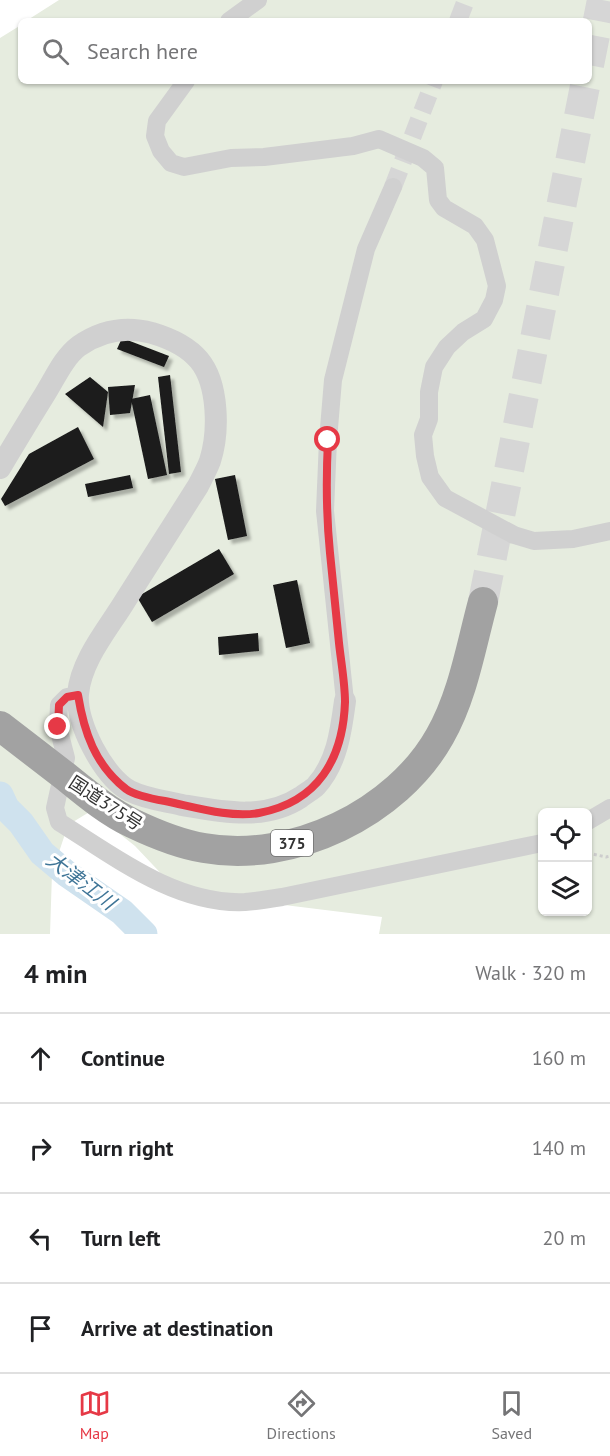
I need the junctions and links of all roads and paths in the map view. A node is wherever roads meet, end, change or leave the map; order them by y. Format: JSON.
{"nodes":[{"id":1,"x":258,"y":0,"type":"edge"},
{"id":2,"x":233,"y":18,"type":"edge"},
{"id":3,"x":184,"y":84,"type":"edge"},
{"id":4,"x":393,"y":187,"type":"tunnel mouth"},
{"id":5,"x":0,"y":468,"type":"edge"},
{"id":6,"x":610,"y":531,"type":"edge"},
{"id":7,"x":483,"y":602,"type":"tunnel mouth"},
{"id":8,"x":78,"y":695,"type":"junction"},
{"id":9,"x":345,"y":701,"type":"joint"},
{"id":10,"x":0,"y":726,"type":"edge"},
{"id":11,"x":64,"y":775,"type":"junction"},
{"id":12,"x":610,"y":808,"type":"edge"},
{"id":13,"x":592,"y":819,"type":"edge"},
{"id":14,"x":538,"y":844,"type":"edge"},
{"id":15,"x":592,"y":854,"type":"edge"},
{"id":16,"x":610,"y":855,"type":"edge"}],
"edges":[{"from":1,"to":2,"type":"street"},
{"from":3,"to":6,"type":"street"},
{"from":4,"to":9,"type":"street"},
{"from":5,"to":8,"type":"street"},
{"from":7,"to":11,"type":"highway","name":"国道375号","number":"375"},
{"from":8,"to":9,"type":"street"},
{"from":8,"to":11,"type":"street"},
{"from":10,"to":11,"type":"highway","name":"国道375号","number":"375"},
{"from":11,"to":14,"type":"street"},
{"from":12,"to":13,"type":"street"},
{"from":15,"to":16,"type":"path"}]}
